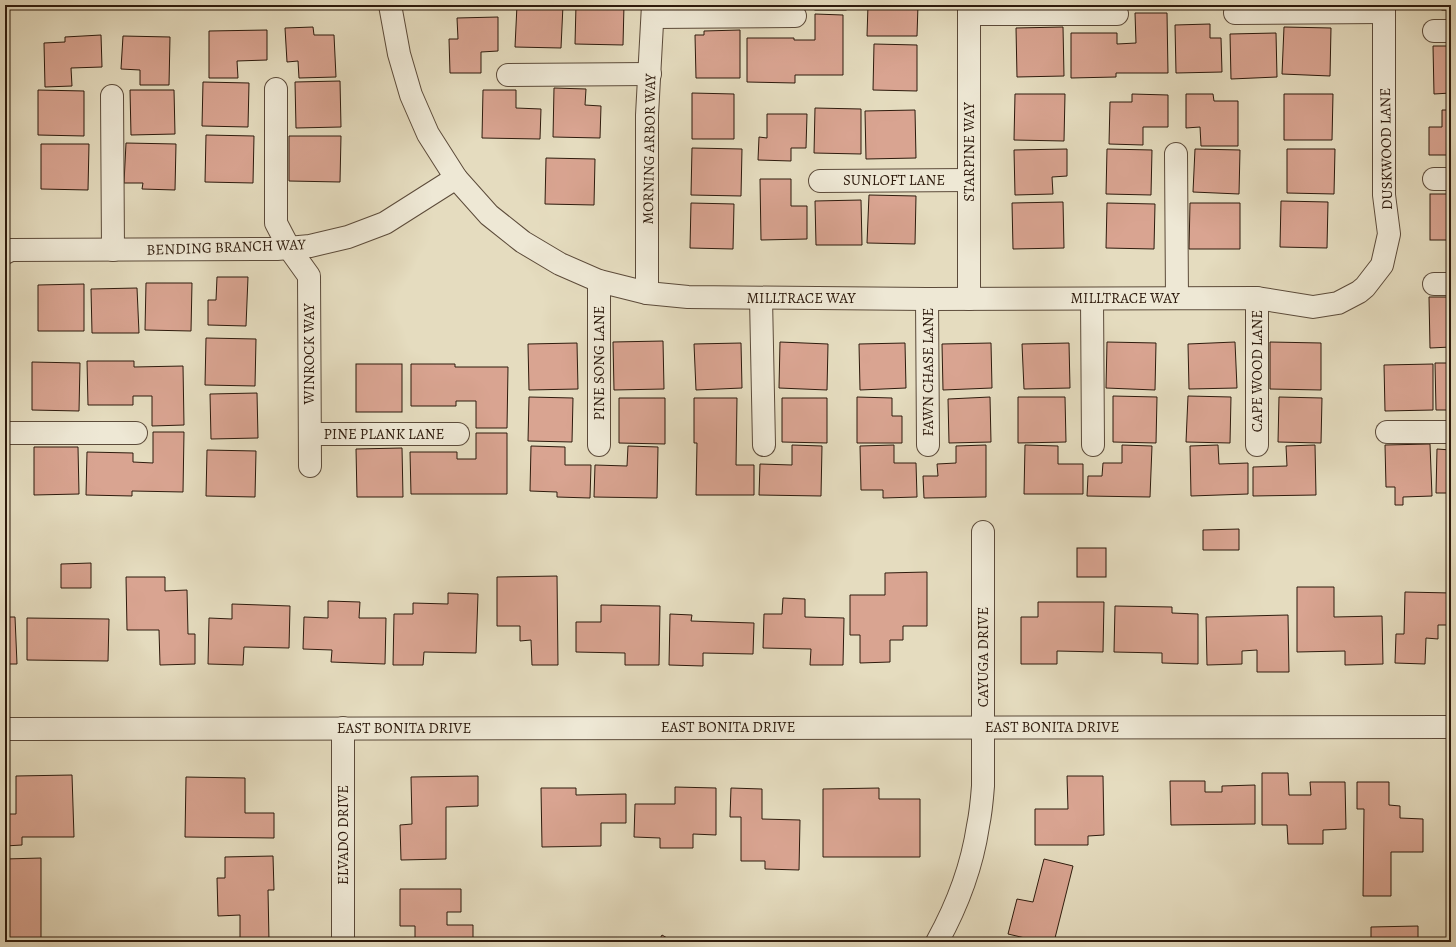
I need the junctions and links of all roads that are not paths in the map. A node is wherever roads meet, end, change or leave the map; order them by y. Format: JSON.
{"nodes":[{"id":1,"x":390,"y":5,"type":"edge"},
{"id":2,"x":969,"y":9,"type":"edge"},
{"id":3,"x":1384,"y":9,"type":"edge"},
{"id":4,"x":653,"y":11,"type":"edge"},
{"id":5,"x":1235,"y":13,"type":"dead end"},
{"id":6,"x":1117,"y":14,"type":"dead end"},
{"id":7,"x":795,"y":16,"type":"dead end"},
{"id":8,"x":650,"y":74,"type":"junction"},
{"id":9,"x":508,"y":75,"type":"dead end"},
{"id":10,"x":276,"y":89,"type":"dead end"},
{"id":11,"x":112,"y":96,"type":"dead end"},
{"id":12,"x":1176,"y":154,"type":"dead end"},
{"id":13,"x":456,"y":178,"type":"junction"},
{"id":14,"x":969,"y":180,"type":"junction"},
{"id":15,"x":820,"y":181,"type":"dead end"},
{"id":16,"x":289,"y":248,"type":"junction"},
{"id":17,"x":113,"y":250,"type":"junction"},
{"id":18,"x":5,"y":253,"type":"edge"},
{"id":19,"x":599,"y":281,"type":"junction"},
{"id":20,"x":1365,"y":286,"type":"joint"},
{"id":21,"x":647,"y":293,"type":"junction"},
{"id":22,"x":761,"y":298,"type":"junction"},
{"id":23,"x":1177,"y":298,"type":"junction"},
{"id":24,"x":1257,"y":298,"type":"junction"},
{"id":25,"x":927,"y":299,"type":"junction"},
{"id":26,"x":969,"y":299,"type":"junction"},
{"id":27,"x":1092,"y":299,"type":"junction"},
{"id":28,"x":1388,"y":432,"type":"dead end"},
{"id":29,"x":1451,"y":432,"type":"edge"},
{"id":30,"x":5,"y":433,"type":"edge"},
{"id":31,"x":136,"y":433,"type":"dead end"},
{"id":32,"x":310,"y":434,"type":"junction"},
{"id":33,"x":458,"y":434,"type":"dead end"},
{"id":34,"x":599,"y":445,"type":"dead end"},
{"id":35,"x":764,"y":445,"type":"dead end"},
{"id":36,"x":928,"y":445,"type":"dead end"},
{"id":37,"x":1093,"y":445,"type":"dead end"},
{"id":38,"x":1257,"y":445,"type":"dead end"},
{"id":39,"x":310,"y":466,"type":"dead end"},
{"id":40,"x":983,"y":532,"type":"dead end"},
{"id":41,"x":983,"y":727,"type":"junction"},
{"id":42,"x":1451,"y":727,"type":"edge"},
{"id":43,"x":343,"y":728,"type":"junction"},
{"id":44,"x":5,"y":729,"type":"edge"},
{"id":45,"x":343,"y":942,"type":"edge"},
{"id":46,"x":937,"y":942,"type":"edge"}],
"edges":[{"from":1,"to":13,"type":"street","name":"MILLTRACE WAY"},
{"from":2,"to":6,"type":"street"},
{"from":2,"to":14,"type":"street","name":"STARPINE WAY"},
{"from":3,"to":5,"type":"street"},
{"from":3,"to":20,"type":"street","name":"DUSKWOOD LANE"},
{"from":4,"to":7,"type":"street"},
{"from":4,"to":8,"type":"street","name":"MORNING ARBOR WAY"},
{"from":8,"to":9,"type":"street"},
{"from":8,"to":21,"type":"street","name":"MORNING ARBOR WAY"},
{"from":10,"to":16,"type":"street","name":"WINROCK WAY"},
{"from":11,"to":17,"type":"street"},
{"from":12,"to":23,"type":"street"},
{"from":13,"to":16,"type":"street","name":"BENDING BRANCH WAY"},
{"from":13,"to":19,"type":"street","name":"MILLTRACE WAY"},
{"from":14,"to":15,"type":"street","name":"SUNLOFT LANE"},
{"from":14,"to":26,"type":"street","name":"STARPINE WAY"},
{"from":16,"to":17,"type":"street","name":"BENDING BRANCH WAY"},
{"from":16,"to":32,"type":"street","name":"WINROCK WAY"},
{"from":17,"to":18,"type":"street","name":"BENDING BRANCH WAY"},
{"from":19,"to":21,"type":"street","name":"MILLTRACE WAY"},
{"from":19,"to":34,"type":"street","name":"PINE SONG LANE"},
{"from":20,"to":24,"type":"street","name":"MILLTRACE WAY"},
{"from":21,"to":22,"type":"street","name":"MILLTRACE WAY"},
{"from":22,"to":25,"type":"street","name":"MILLTRACE WAY"},
{"from":22,"to":35,"type":"street"},
{"from":23,"to":24,"type":"street","name":"MILLTRACE WAY"},
{"from":23,"to":27,"type":"street","name":"MILLTRACE WAY"},
{"from":24,"to":38,"type":"street","name":"CAPE WOOD LANE"},
{"from":25,"to":26,"type":"street","name":"MILLTRACE WAY"},
{"from":25,"to":36,"type":"street","name":"FAWN CHASE LANE"},
{"from":26,"to":27,"type":"street","name":"MILLTRACE WAY"},
{"from":27,"to":37,"type":"street"},
{"from":28,"to":29,"type":"street"},
{"from":30,"to":31,"type":"street"},
{"from":32,"to":33,"type":"street","name":"PINE PLANK LANE"},
{"from":32,"to":39,"type":"street","name":"WINROCK WAY"},
{"from":40,"to":41,"type":"street","name":"CAYUGA DRIVE"},
{"from":41,"to":42,"type":"street","name":"EAST BONITA DRIVE"},
{"from":41,"to":43,"type":"street","name":"EAST BONITA DRIVE"},
{"from":41,"to":46,"type":"street","name":"CAYUGA DRIVE"},
{"from":43,"to":44,"type":"street","name":"EAST BONITA DRIVE"},
{"from":43,"to":45,"type":"street","name":"ELVADO DRIVE"}]}
